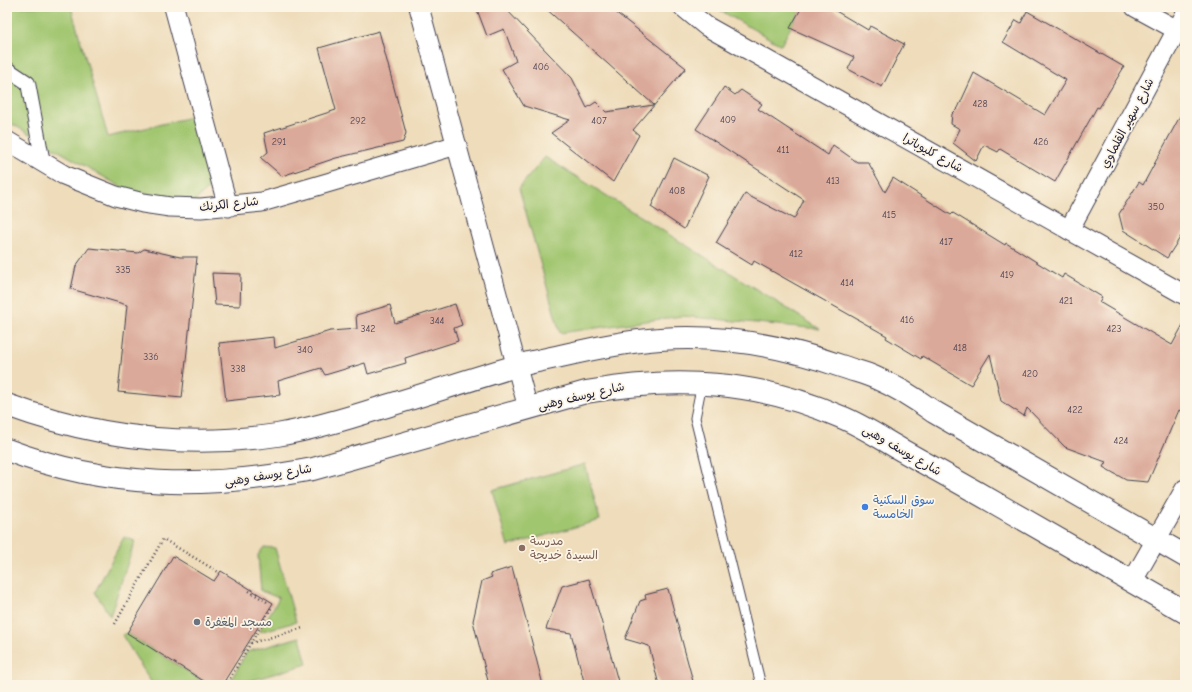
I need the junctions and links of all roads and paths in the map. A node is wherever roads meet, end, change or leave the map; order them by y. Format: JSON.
{"nodes":[{"id":1,"x":174,"y":7,"type":"edge"},
{"id":2,"x":419,"y":7,"type":"edge"},
{"id":3,"x":683,"y":7,"type":"edge"},
{"id":4,"x":1136,"y":7,"type":"edge"},
{"id":5,"x":1181,"y":23,"type":"edge"},
{"id":6,"x":7,"y":69,"type":"edge"},
{"id":7,"x":7,"y":141,"type":"edge"},
{"id":8,"x":457,"y":146,"type":"junction"},
{"id":9,"x":43,"y":163,"type":"junction"},
{"id":10,"x":228,"y":207,"type":"junction"},
{"id":11,"x":1069,"y":230,"type":"junction"},
{"id":12,"x":1185,"y":295,"type":"edge"},
{"id":13,"x":516,"y":366,"type":"junction"},
{"id":14,"x":702,"y":383,"type":"junction"},
{"id":15,"x":7,"y":405,"type":"edge"},
{"id":16,"x":528,"y":408,"type":"junction"},
{"id":17,"x":7,"y":450,"type":"edge"},
{"id":18,"x":1185,"y":489,"type":"edge"},
{"id":19,"x":1156,"y":540,"type":"junction"},
{"id":20,"x":1185,"y":556,"type":"edge"},
{"id":21,"x":220,"y":573,"type":"dead end"},
{"id":22,"x":1132,"y":582,"type":"junction"},
{"id":23,"x":249,"y":591,"type":"dead end"},
{"id":24,"x":267,"y":602,"type":"dead end"},
{"id":25,"x":271,"y":606,"type":"dead end"},
{"id":26,"x":1185,"y":612,"type":"edge"},
{"id":27,"x":115,"y":624,"type":"dead end"},
{"id":28,"x":303,"y":628,"type":"dead end"},
{"id":29,"x":251,"y":643,"type":"junction"},
{"id":30,"x":226,"y":685,"type":"edge"},
{"id":31,"x":761,"y":685,"type":"edge"}],
"edges":[{"from":1,"to":10,"type":"street"},
{"from":2,"to":8,"type":"street"},
{"from":3,"to":11,"type":"street","name":"شارع كليوباترا"},
{"from":4,"to":5,"type":"street"},
{"from":5,"to":11,"type":"street","name":"شارع سهير القلماوي"},
{"from":6,"to":9,"type":"street"},
{"from":7,"to":9,"type":"street","name":"شارع الكرنك"},
{"from":8,"to":10,"type":"street","name":"شارع الكرنك"},
{"from":8,"to":13,"type":"street"},
{"from":9,"to":10,"type":"street","name":"شارع الكرنك"},
{"from":11,"to":12,"type":"street","name":"شارع كليوباترا"},
{"from":13,"to":15,"type":"street"},
{"from":13,"to":16,"type":"street"},
{"from":13,"to":19,"type":"street"},
{"from":14,"to":16,"type":"street","name":"شارع يوسف وهبى"},
{"from":14,"to":22,"type":"street","name":"شارع يوسف وهبى"},
{"from":14,"to":31,"type":"lane"},
{"from":16,"to":17,"type":"street","name":"شارع يوسف وهبى"},
{"from":18,"to":19,"type":"street"},
{"from":19,"to":20,"type":"street"},
{"from":19,"to":22,"type":"street"},
{"from":21,"to":27,"type":"path"},
{"from":22,"to":26,"type":"street","name":"شارع يوسف وهبى"},
{"from":23,"to":24,"type":"path"},
{"from":25,"to":29,"type":"path"},
{"from":28,"to":29,"type":"path"},
{"from":29,"to":30,"type":"path"}]}
